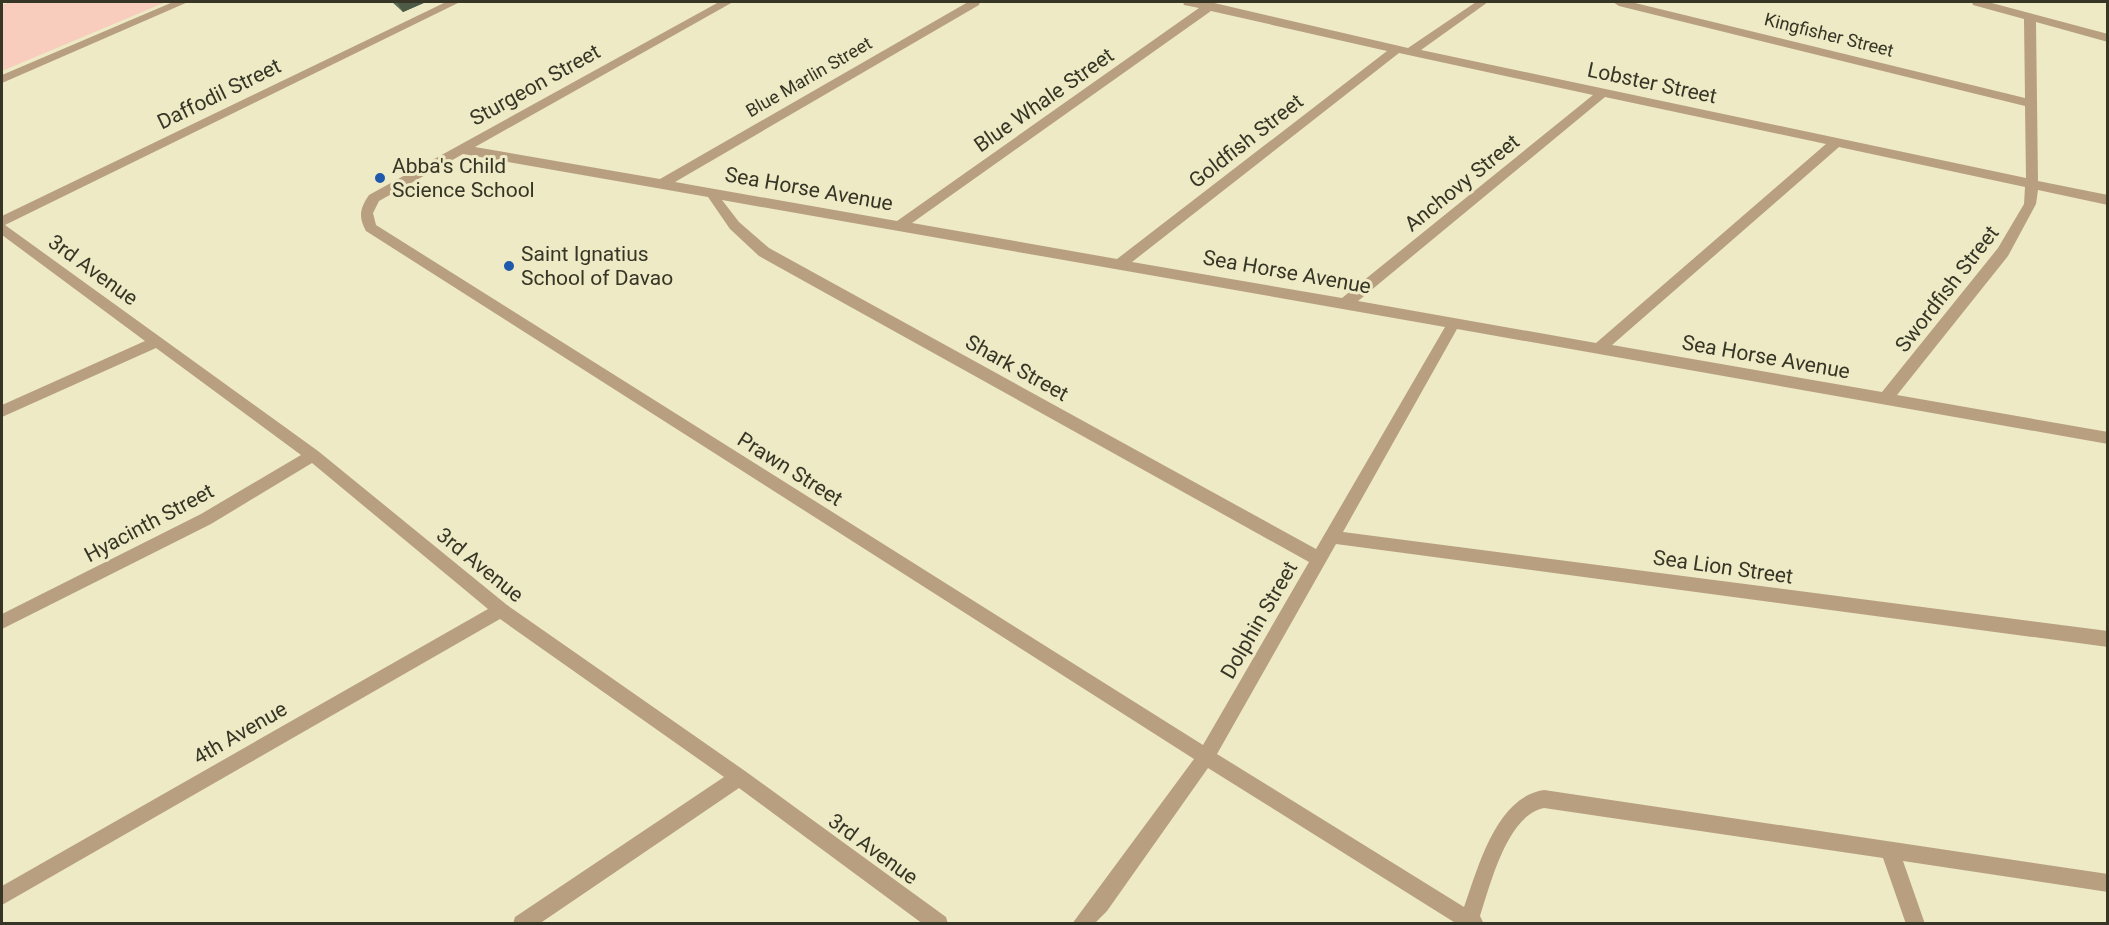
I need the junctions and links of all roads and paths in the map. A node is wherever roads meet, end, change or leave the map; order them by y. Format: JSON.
{"nodes":[{"id":1,"x":182,"y":2,"type":"edge"},
{"id":2,"x":454,"y":2,"type":"edge"},
{"id":3,"x":727,"y":2,"type":"edge"},
{"id":4,"x":975,"y":2,"type":"edge"},
{"id":5,"x":1188,"y":2,"type":"edge"},
{"id":6,"x":1483,"y":2,"type":"edge"},
{"id":7,"x":1618,"y":2,"type":"edge"},
{"id":8,"x":1977,"y":2,"type":"edge"},
{"id":9,"x":1210,"y":6,"type":"junction"},
{"id":10,"x":2030,"y":17,"type":"junction"},
{"id":11,"x":2108,"y":38,"type":"edge"},
{"id":12,"x":1397,"y":50,"type":"junction"},
{"id":13,"x":1410,"y":52,"type":"junction"},
{"id":14,"x":2,"y":79,"type":"edge"},
{"id":15,"x":1604,"y":92,"type":"junction"},
{"id":16,"x":2032,"y":104,"type":"junction"},
{"id":17,"x":1836,"y":143,"type":"junction"},
{"id":18,"x":460,"y":149,"type":"junction"},
{"id":19,"x":662,"y":184,"type":"junction"},
{"id":20,"x":2032,"y":185,"type":"junction"},
{"id":21,"x":712,"y":193,"type":"junction"},
{"id":22,"x":2108,"y":200,"type":"edge"},
{"id":23,"x":367,"y":208,"type":"joint"},
{"id":24,"x":2,"y":221,"type":"edge"},
{"id":25,"x":899,"y":226,"type":"junction"},
{"id":26,"x":2,"y":229,"type":"edge"},
{"id":27,"x":1120,"y":264,"type":"junction"},
{"id":28,"x":1345,"y":304,"type":"junction"},
{"id":29,"x":1454,"y":323,"type":"junction"},
{"id":30,"x":156,"y":342,"type":"junction"},
{"id":31,"x":1599,"y":348,"type":"junction"},
{"id":32,"x":1886,"y":399,"type":"junction"},
{"id":33,"x":2,"y":411,"type":"edge"},
{"id":34,"x":2108,"y":438,"type":"edge"},
{"id":35,"x":313,"y":455,"type":"junction"},
{"id":36,"x":1332,"y":537,"type":"junction"},
{"id":37,"x":1319,"y":559,"type":"junction"},
{"id":38,"x":501,"y":610,"type":"junction"},
{"id":39,"x":2,"y":622,"type":"edge"},
{"id":40,"x":2108,"y":639,"type":"edge"},
{"id":41,"x":1206,"y":757,"type":"junction"},
{"id":42,"x":739,"y":777,"type":"junction"},
{"id":43,"x":1890,"y":851,"type":"junction"},
{"id":44,"x":2108,"y":883,"type":"edge"},
{"id":45,"x":2,"y":896,"type":"edge"},
{"id":46,"x":1472,"y":922,"type":"edge"},
{"id":47,"x":522,"y":924,"type":"edge"},
{"id":48,"x":939,"y":924,"type":"edge"},
{"id":49,"x":1081,"y":924,"type":"edge"},
{"id":50,"x":1916,"y":924,"type":"edge"}],
"edges":[{"from":1,"to":14,"type":"street"},
{"from":2,"to":24,"type":"street","name":"Daffodil Street"},
{"from":3,"to":18,"type":"street","name":"Sturgeon Street"},
{"from":4,"to":19,"type":"street","name":"Blue Marlin Street"},
{"from":5,"to":9,"type":"street","name":"Lobster Street"},
{"from":6,"to":13,"type":"street"},
{"from":7,"to":16,"type":"street","name":"Kingfisher Street"},
{"from":8,"to":10,"type":"street"},
{"from":9,"to":12,"type":"street","name":"Lobster Street"},
{"from":9,"to":25,"type":"street","name":"Blue Whale Street"},
{"from":10,"to":11,"type":"street"},
{"from":10,"to":16,"type":"street","name":"Swordfish Street"},
{"from":12,"to":13,"type":"street","name":"Lobster Street"},
{"from":12,"to":27,"type":"street","name":"Goldfish Street"},
{"from":13,"to":15,"type":"street","name":"Lobster Street"},
{"from":15,"to":17,"type":"street","name":"Lobster Street"},
{"from":15,"to":28,"type":"street","name":"Anchovy Street"},
{"from":16,"to":20,"type":"street","name":"Swordfish Street"},
{"from":17,"to":20,"type":"street","name":"Lobster Street"},
{"from":17,"to":31,"type":"street"},
{"from":18,"to":19,"type":"street","name":"Sea Horse Avenue"},
{"from":18,"to":23,"type":"street","name":"Sturgeon Street"},
{"from":19,"to":21,"type":"street","name":"Sea Horse Avenue"},
{"from":20,"to":22,"type":"street","name":"Lobster Street"},
{"from":20,"to":32,"type":"street","name":"Swordfish Street"},
{"from":21,"to":25,"type":"street","name":"Sea Horse Avenue"},
{"from":21,"to":37,"type":"street","name":"Shark Street"},
{"from":23,"to":41,"type":"street","name":"Prawn Street"},
{"from":25,"to":27,"type":"street","name":"Sea Horse Avenue"},
{"from":26,"to":30,"type":"street","name":"3rd Avenue"},
{"from":27,"to":28,"type":"street","name":"Sea Horse Avenue"},
{"from":28,"to":29,"type":"street","name":"Sea Horse Avenue"},
{"from":29,"to":31,"type":"street","name":"Sea Horse Avenue"},
{"from":29,"to":36,"type":"street","name":"Dolphin Street"},
{"from":30,"to":33,"type":"street"},
{"from":30,"to":35,"type":"street","name":"3rd Avenue"},
{"from":31,"to":32,"type":"street","name":"Sea Horse Avenue"},
{"from":32,"to":34,"type":"street","name":"Sea Horse Avenue"},
{"from":35,"to":38,"type":"street","name":"3rd Avenue"},
{"from":35,"to":39,"type":"street","name":"Hyacinth Street"},
{"from":36,"to":37,"type":"street","name":"Dolphin Street"},
{"from":36,"to":40,"type":"street","name":"Sea Lion Street"},
{"from":37,"to":41,"type":"street","name":"Dolphin Street"},
{"from":38,"to":42,"type":"street","name":"3rd Avenue"},
{"from":38,"to":45,"type":"street","name":"4th Avenue"},
{"from":41,"to":46,"type":"street","name":"Prawn Street"},
{"from":41,"to":49,"type":"street","name":"Dolphin Street"},
{"from":42,"to":47,"type":"street"},
{"from":42,"to":48,"type":"street","name":"3rd Avenue"},
{"from":43,"to":44,"type":"street"},
{"from":43,"to":46,"type":"street"},
{"from":43,"to":50,"type":"street"}]}
